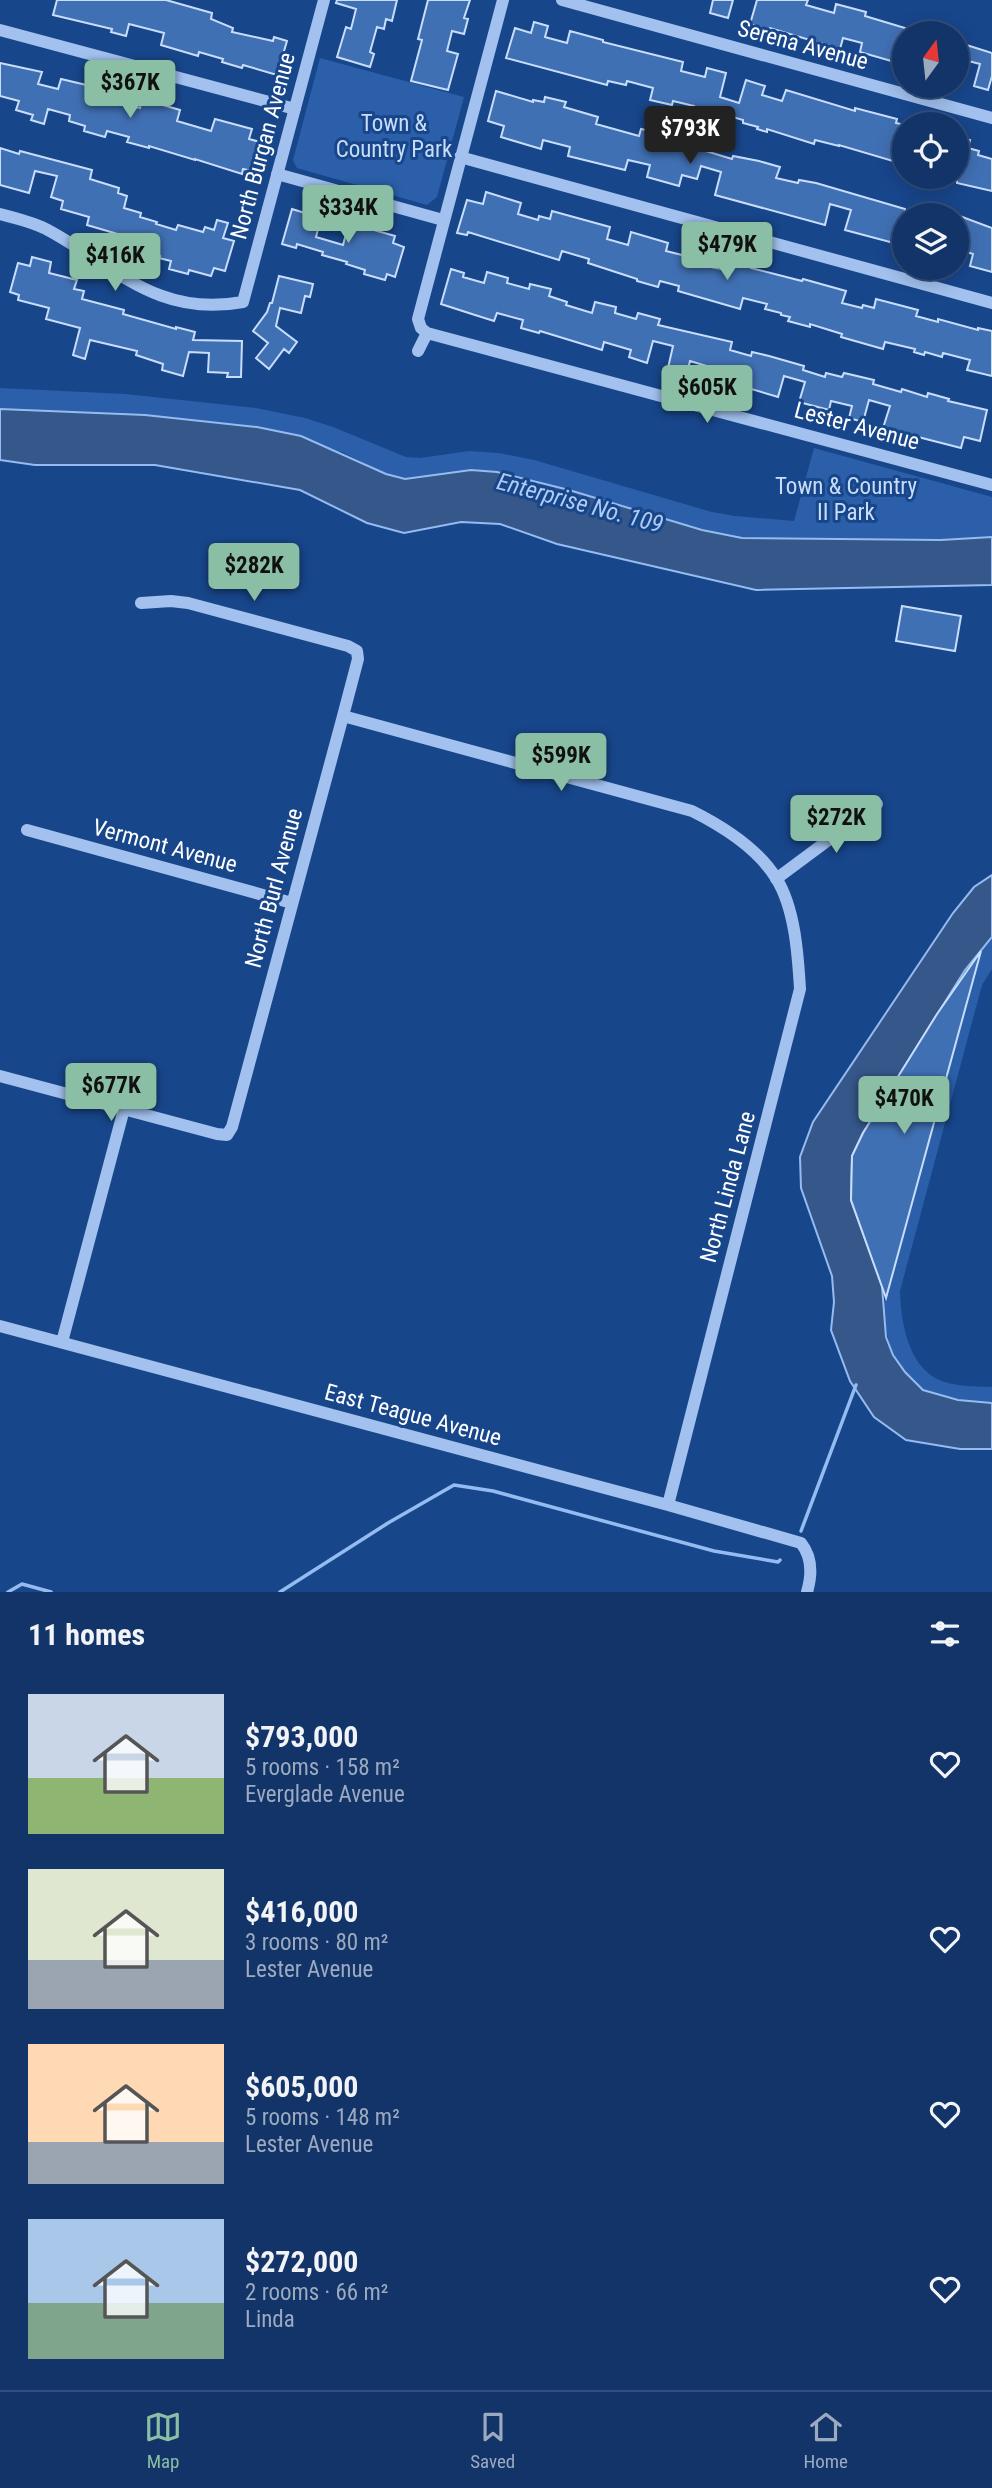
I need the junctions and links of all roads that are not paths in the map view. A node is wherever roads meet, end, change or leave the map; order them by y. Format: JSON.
{"nodes":[{"id":1,"x":324,"y":0,"type":"edge"},
{"id":2,"x":503,"y":0,"type":"edge"},
{"id":3,"x":562,"y":0,"type":"edge"},
{"id":4,"x":0,"y":30,"type":"edge"},
{"id":5,"x":295,"y":109,"type":"junction"},
{"id":6,"x":992,"y":118,"type":"edge"},
{"id":7,"x":460,"y":157,"type":"junction"},
{"id":8,"x":277,"y":174,"type":"junction"},
{"id":9,"x":0,"y":214,"type":"edge"},
{"id":10,"x":443,"y":220,"type":"junction"},
{"id":11,"x":992,"y":303,"type":"edge"},
{"id":12,"x":427,"y":333,"type":"junction"},
{"id":13,"x":418,"y":351,"type":"dead end"},
{"id":14,"x":992,"y":485,"type":"edge"},
{"id":15,"x":141,"y":603,"type":"dead end"},
{"id":16,"x":343,"y":716,"type":"junction"},
{"id":17,"x":877,"y":804,"type":"dead end"},
{"id":18,"x":27,"y":830,"type":"dead end"},
{"id":19,"x":776,"y":879,"type":"junction"},
{"id":20,"x":292,"y":903,"type":"junction"},
{"id":21,"x":0,"y":1076,"type":"edge"},
{"id":22,"x":124,"y":1109,"type":"junction"},
{"id":23,"x":0,"y":1326,"type":"edge"},
{"id":24,"x":62,"y":1342,"type":"junction"},
{"id":25,"x":668,"y":1505,"type":"junction"},
{"id":26,"x":807,"y":1592,"type":"edge"}],
"edges":[{"from":1,"to":5,"type":"street","name":"North Burgan Avenue"},
{"from":2,"to":7,"type":"street"},
{"from":3,"to":6,"type":"street","name":"Serena Avenue"},
{"from":4,"to":5,"type":"street"},
{"from":5,"to":8,"type":"street","name":"North Burgan Avenue"},
{"from":7,"to":10,"type":"street"},
{"from":7,"to":11,"type":"street"},
{"from":8,"to":9,"type":"street","name":"North Burgan Avenue"},
{"from":8,"to":10,"type":"street"},
{"from":10,"to":12,"type":"street"},
{"from":12,"to":13,"type":"street"},
{"from":12,"to":14,"type":"street","name":"Lester Avenue"},
{"from":15,"to":16,"type":"street","name":"North Burl Avenue"},
{"from":16,"to":19,"type":"street"},
{"from":16,"to":20,"type":"street","name":"North Burl Avenue"},
{"from":17,"to":19,"type":"street"},
{"from":18,"to":20,"type":"street","name":"Vermont Avenue"},
{"from":19,"to":25,"type":"street","name":"North Linda Lane"},
{"from":20,"to":22,"type":"street","name":"North Burl Avenue"},
{"from":21,"to":22,"type":"street"},
{"from":22,"to":24,"type":"street"},
{"from":23,"to":24,"type":"street","name":"East Teague Avenue"},
{"from":24,"to":25,"type":"street","name":"East Teague Avenue"},
{"from":25,"to":26,"type":"street","name":"East Teague Avenue"}]}
